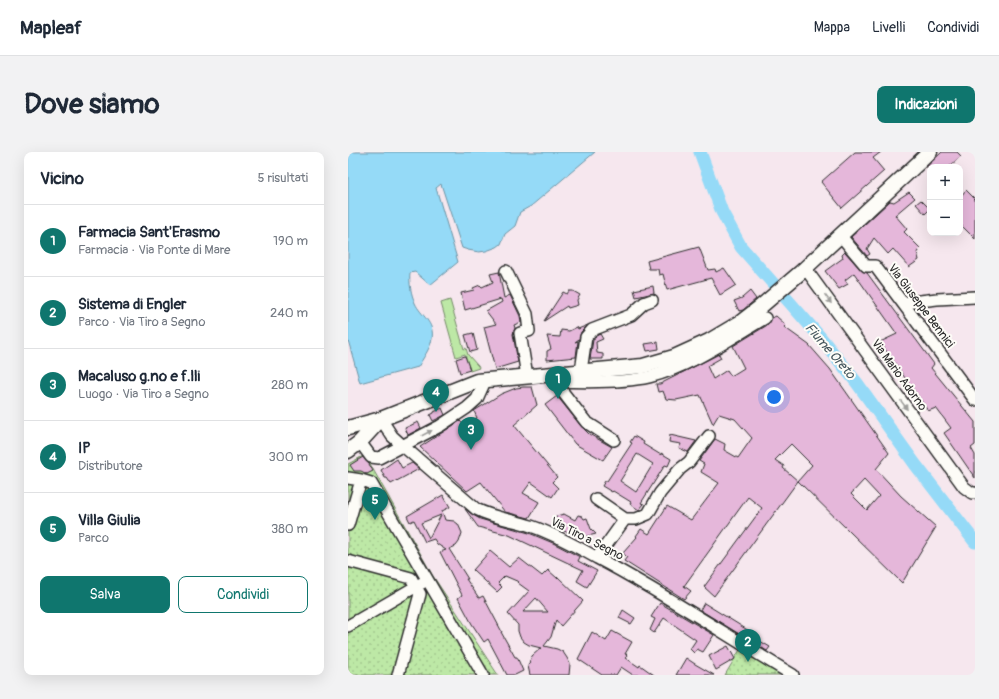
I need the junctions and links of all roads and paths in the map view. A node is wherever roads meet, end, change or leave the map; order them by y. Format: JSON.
{"nodes":[{"id":1,"x":930,"y":152,"type":"edge"},
{"id":2,"x":840,"y":236,"type":"junction"},
{"id":3,"x":803,"y":270,"type":"junction"},
{"id":4,"x":506,"y":271,"type":"dead end"},
{"id":5,"x":975,"y":297,"type":"edge"},
{"id":6,"x":652,"y":300,"type":"dead end"},
{"id":7,"x":903,"y":303,"type":"junction"},
{"id":8,"x":762,"y":313,"type":"junction"},
{"id":9,"x":581,"y":372,"type":"junction"},
{"id":10,"x":527,"y":376,"type":"junction"},
{"id":11,"x":552,"y":377,"type":"junction"},
{"id":12,"x":486,"y":379,"type":"junction"},
{"id":13,"x":975,"y":400,"type":"edge"},
{"id":14,"x":381,"y":420,"type":"junction"},
{"id":15,"x":348,"y":428,"type":"edge"},
{"id":16,"x":709,"y":436,"type":"dead end"},
{"id":17,"x":614,"y":440,"type":"dead end"},
{"id":18,"x":360,"y":442,"type":"junction"},
{"id":19,"x":403,"y":446,"type":"junction"},
{"id":20,"x":348,"y":451,"type":"edge"},
{"id":21,"x":348,"y":478,"type":"edge"},
{"id":22,"x":361,"y":480,"type":"junction"},
{"id":23,"x":975,"y":493,"type":"edge"},
{"id":24,"x":596,"y":499,"type":"dead end"},
{"id":25,"x":625,"y":519,"type":"junction"},
{"id":26,"x":348,"y":525,"type":"edge"},
{"id":27,"x":597,"y":558,"type":"junction"},
{"id":28,"x":348,"y":561,"type":"edge"},
{"id":29,"x":427,"y":580,"type":"junction"},
{"id":30,"x":416,"y":586,"type":"junction"},
{"id":31,"x":348,"y":626,"type":"edge"},
{"id":32,"x":398,"y":675,"type":"edge"},
{"id":33,"x":483,"y":675,"type":"edge"},
{"id":34,"x":793,"y":675,"type":"edge"}],
"edges":[{"from":1,"to":2,"type":"main road"},
{"from":2,"to":3,"type":"main road"},
{"from":2,"to":7,"type":"street","name":"Via Giuseppe Bennici"},
{"from":3,"to":8,"type":"main road"},
{"from":3,"to":23,"type":"street","name":"Via Mario Adorno","one_way":true},
{"from":4,"to":10,"type":"street"},
{"from":5,"to":7,"type":"street"},
{"from":6,"to":9,"type":"street"},
{"from":7,"to":13,"type":"street","name":"Via Giuseppe Bennici"},
{"from":8,"to":9,"type":"main road"},
{"from":8,"to":11,"type":"street"},
{"from":9,"to":11,"type":"main road"},
{"from":10,"to":11,"type":"main road"},
{"from":10,"to":12,"type":"main road"},
{"from":11,"to":17,"type":"street"},
{"from":12,"to":14,"type":"main road"},
{"from":19,"to":12,"type":"street","one_way":true},
{"from":14,"to":15,"type":"main road"},
{"from":14,"to":18,"type":"main road"},
{"from":14,"to":19,"type":"street","name":"Via Tiro a Segno"},
{"from":16,"to":25,"type":"street"},
{"from":18,"to":19,"type":"street"},
{"from":18,"to":20,"type":"main road"},
{"from":19,"to":27,"type":"street","name":"Via Tiro a Segno"},
{"from":21,"to":22,"type":"street"},
{"from":22,"to":26,"type":"street"},
{"from":22,"to":29,"type":"street"},
{"from":24,"to":25,"type":"street"},
{"from":25,"to":27,"type":"street"},
{"from":27,"to":34,"type":"street","name":"Via Tiro a Segno"},
{"from":28,"to":30,"type":"street"},
{"from":29,"to":30,"type":"street"},
{"from":29,"to":33,"type":"street"},
{"from":30,"to":31,"type":"street"},
{"from":30,"to":32,"type":"street"}]}
